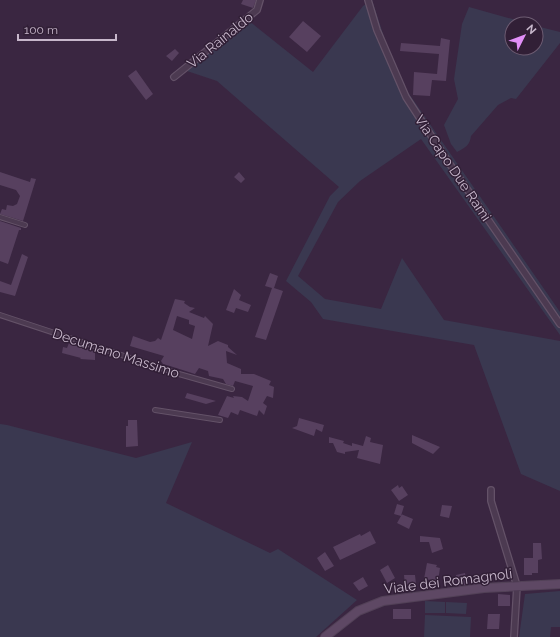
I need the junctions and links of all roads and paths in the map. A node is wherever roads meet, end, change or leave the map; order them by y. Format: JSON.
{"nodes":[{"id":1,"x":260,"y":0,"type":"edge"},
{"id":2,"x":368,"y":0,"type":"edge"},
{"id":3,"x":174,"y":77,"type":"dead end"},
{"id":4,"x":0,"y":217,"type":"edge"},
{"id":5,"x":25,"y":225,"type":"dead end"},
{"id":6,"x":0,"y":315,"type":"edge"},
{"id":7,"x":560,"y":324,"type":"edge"},
{"id":8,"x":232,"y":389,"type":"dead end"},
{"id":9,"x":156,"y":410,"type":"dead end"},
{"id":10,"x":220,"y":420,"type":"dead end"},
{"id":11,"x":491,"y":490,"type":"dead end"},
{"id":12,"x":560,"y":584,"type":"edge"},
{"id":13,"x":517,"y":586,"type":"junction"},
{"id":14,"x":325,"y":637,"type":"edge"},
{"id":15,"x":514,"y":637,"type":"edge"}],
"edges":[{"from":1,"to":3,"type":"street","name":"Via Rainaldo"},
{"from":2,"to":7,"type":"street","name":"Via Capo Due Rami"},
{"from":4,"to":5,"type":"street"},
{"from":6,"to":8,"type":"street","name":"Decumano Massimo"},
{"from":9,"to":10,"type":"street"},
{"from":11,"to":13,"type":"street"},
{"from":12,"to":13,"type":"main road","name":"Viale dei Romagnoli"},
{"from":13,"to":14,"type":"main road","name":"Viale dei Romagnoli"},
{"from":13,"to":15,"type":"street"}]}
